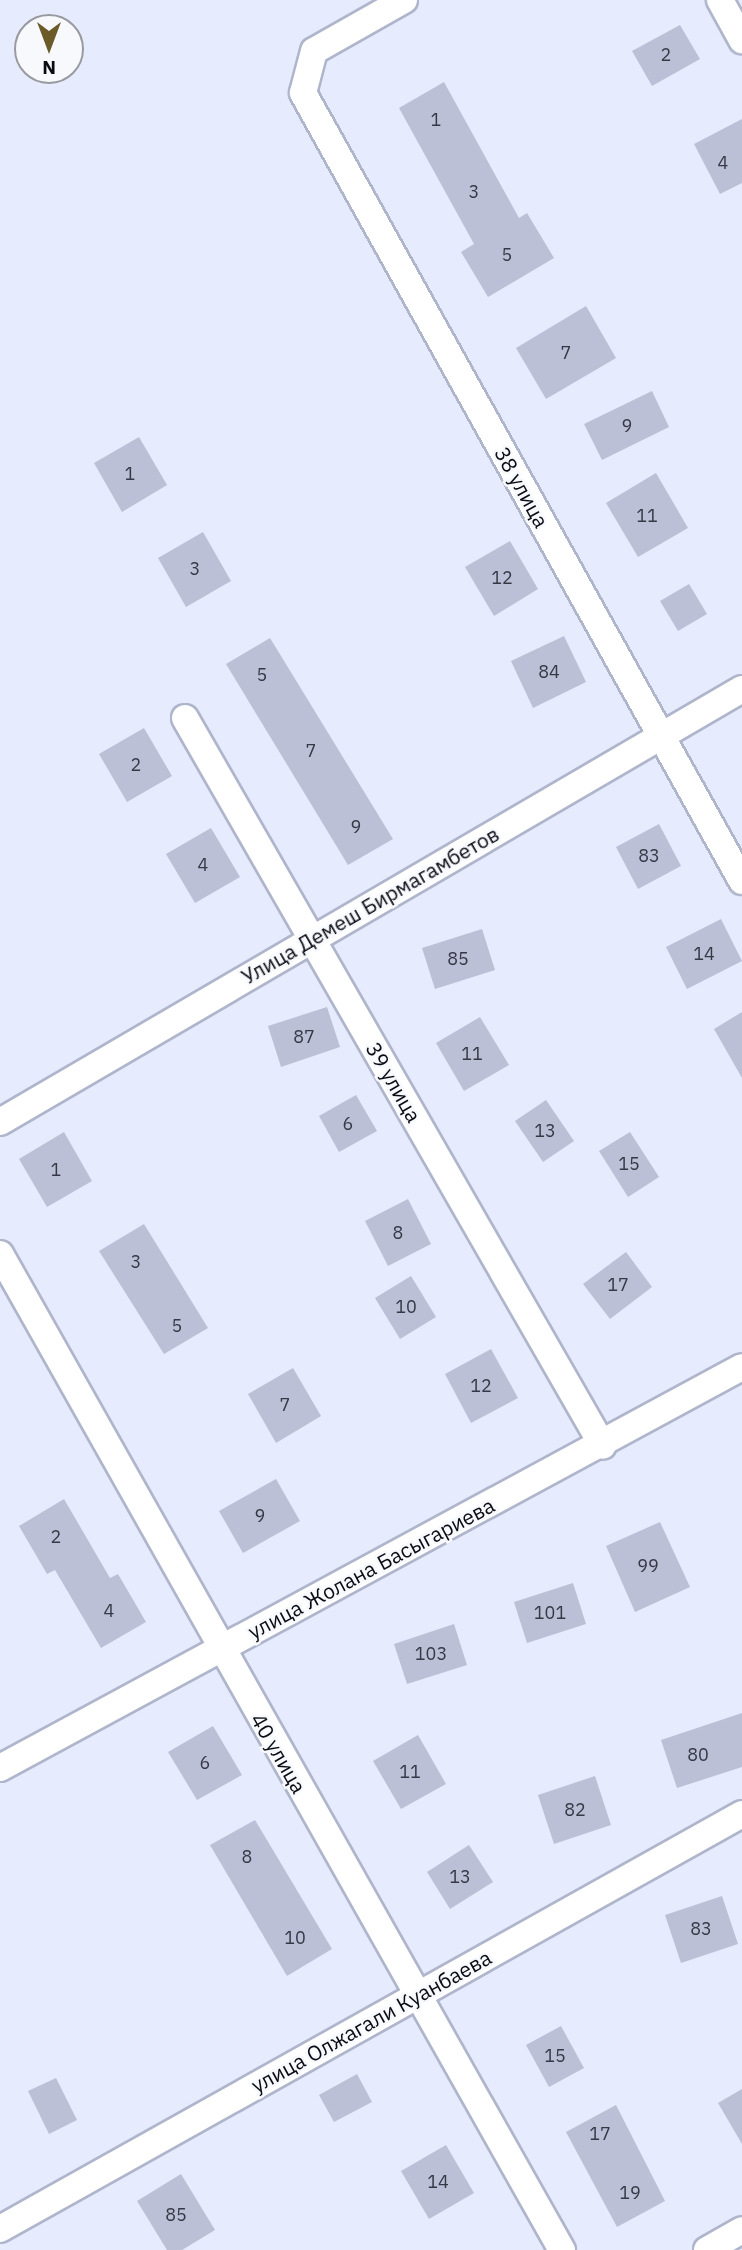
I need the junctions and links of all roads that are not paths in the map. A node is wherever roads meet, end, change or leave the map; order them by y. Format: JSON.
{"nodes":[{"id":1,"x":404,"y":0,"type":"edge"},
{"id":2,"x":720,"y":0,"type":"edge"},
{"id":3,"x":742,"y":40,"type":"edge"},
{"id":4,"x":742,"y":689,"type":"edge"},
{"id":5,"x":185,"y":719,"type":"dead end"},
{"id":6,"x":660,"y":734,"type":"junction"},
{"id":7,"x":742,"y":881,"type":"edge"},
{"id":8,"x":312,"y":939,"type":"junction"},
{"id":9,"x":0,"y":1122,"type":"edge"},
{"id":10,"x":0,"y":1254,"type":"edge"},
{"id":11,"x":742,"y":1367,"type":"edge"},
{"id":12,"x":603,"y":1446,"type":"junction"},
{"id":13,"x":219,"y":1648,"type":"junction"},
{"id":14,"x":0,"y":1768,"type":"edge"},
{"id":15,"x":742,"y":1814,"type":"edge"},
{"id":16,"x":418,"y":1995,"type":"junction"},
{"id":17,"x":0,"y":2230,"type":"edge"},
{"id":18,"x":742,"y":2230,"type":"edge"},
{"id":19,"x":562,"y":2250,"type":"edge"},
{"id":20,"x":707,"y":2250,"type":"edge"}],
"edges":[{"from":1,"to":6,"type":"street","name":"38 улица"},
{"from":2,"to":3,"type":"street"},
{"from":4,"to":6,"type":"street","name":"Улица Демеш Бирмагамбетов"},
{"from":5,"to":8,"type":"street","name":"39 улица"},
{"from":6,"to":7,"type":"street","name":"38 улица"},
{"from":6,"to":8,"type":"street","name":"Улица Демеш Бирмагамбетов"},
{"from":8,"to":9,"type":"street","name":"Улица Демеш Бирмагамбетов"},
{"from":8,"to":12,"type":"street","name":"39 улица"},
{"from":10,"to":13,"type":"street","name":"40 улица"},
{"from":11,"to":12,"type":"street","name":"улица Жолана Басыгариева"},
{"from":12,"to":13,"type":"street","name":"улица Жолана Басыгариева"},
{"from":13,"to":14,"type":"street","name":"улица Жолана Басыгариева"},
{"from":13,"to":16,"type":"street","name":"40 улица"},
{"from":15,"to":16,"type":"street","name":"улица Олжагали Куанбаева"},
{"from":16,"to":17,"type":"street","name":"улица Олжагали Куанбаева"},
{"from":16,"to":19,"type":"street","name":"40 улица"},
{"from":18,"to":20,"type":"street"}]}
